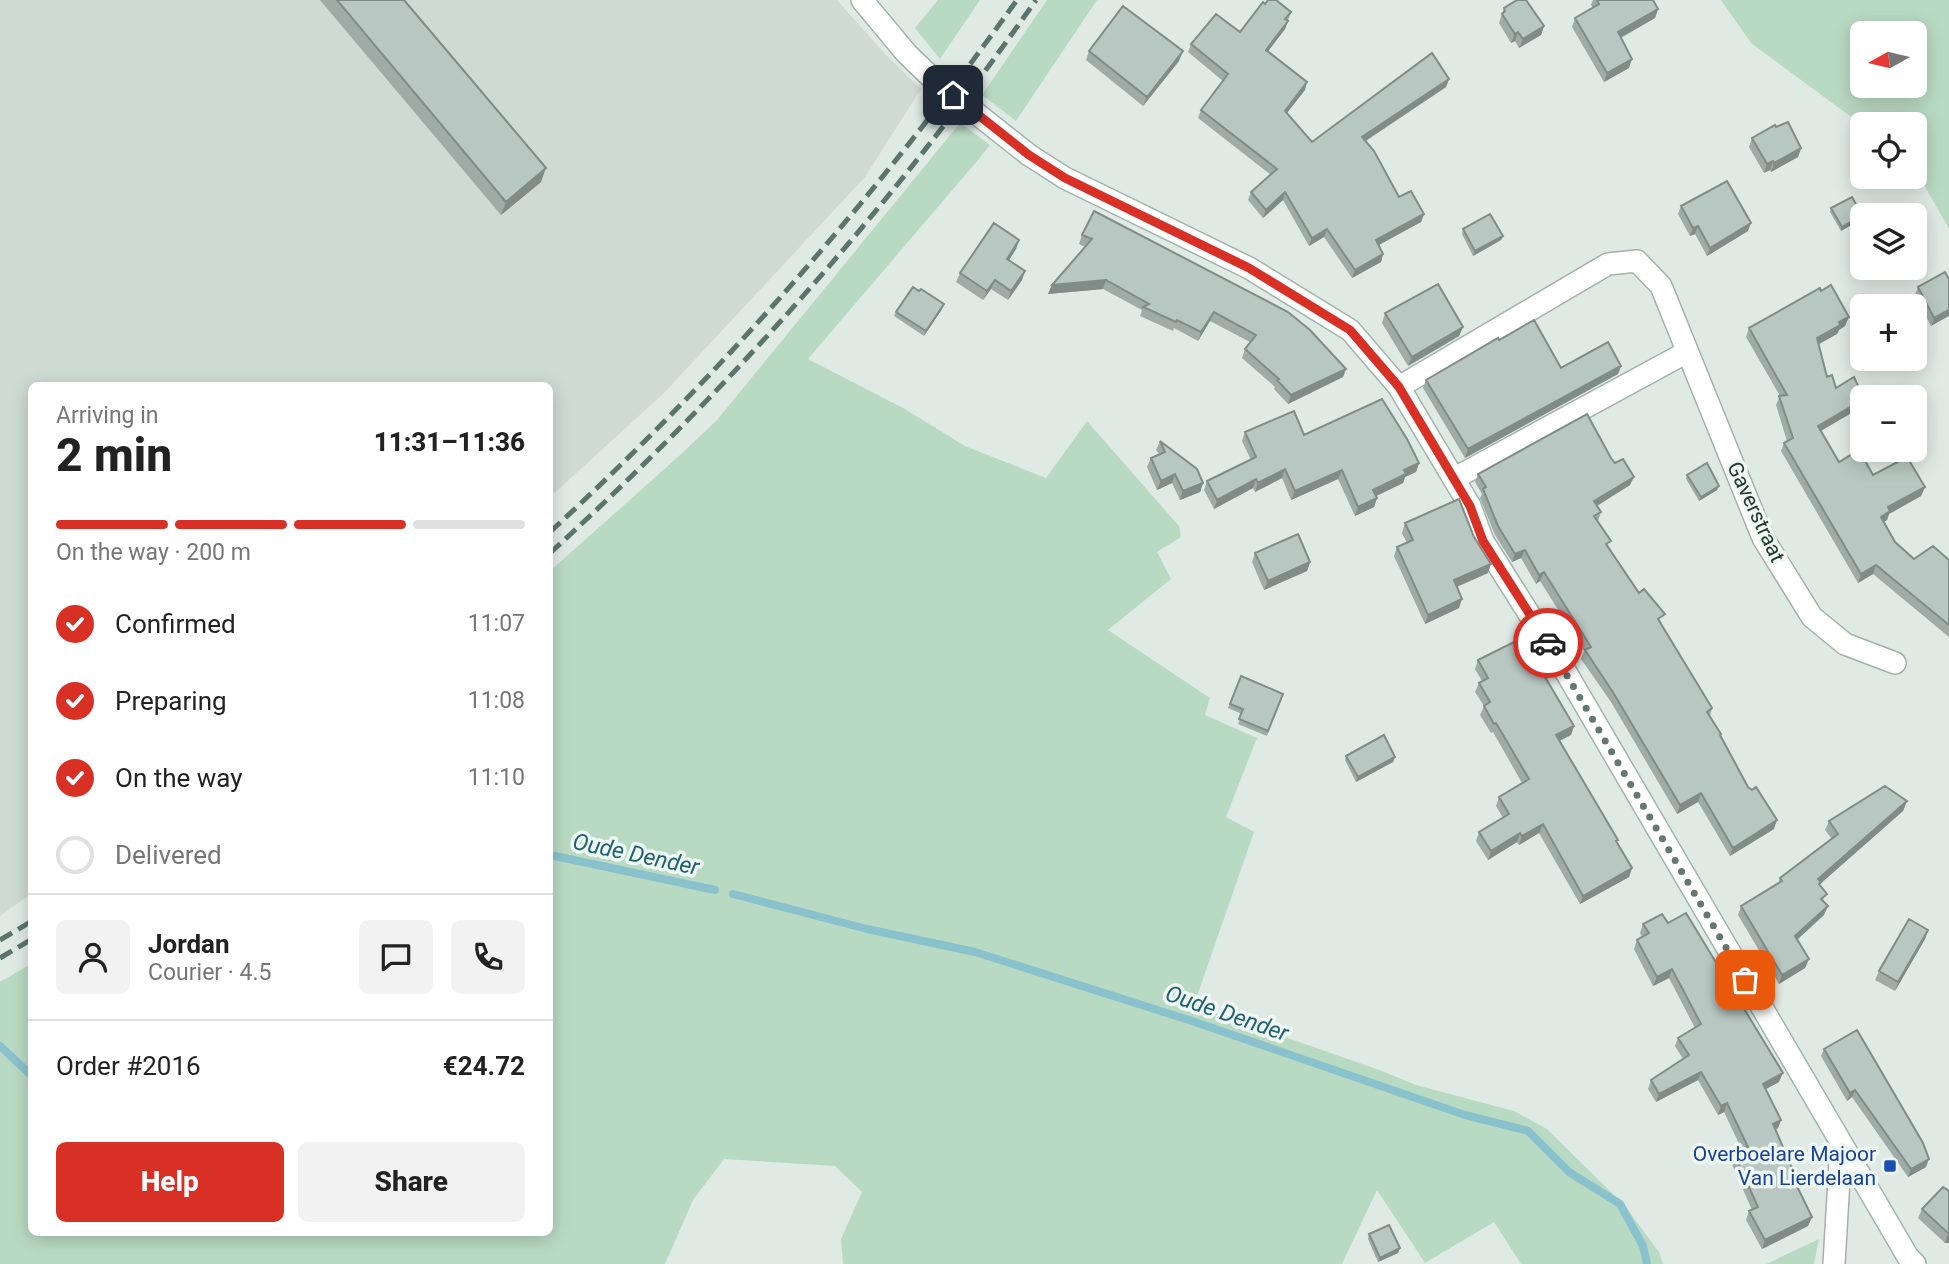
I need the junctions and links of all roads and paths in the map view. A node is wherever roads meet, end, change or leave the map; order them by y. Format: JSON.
{"nodes":[{"id":1,"x":862,"y":0,"type":"edge"},
{"id":2,"x":1688,"y":352,"type":"junction"},
{"id":3,"x":1399,"y":387,"type":"junction"},
{"id":4,"x":1455,"y":478,"type":"junction"},
{"id":5,"x":1895,"y":663,"type":"dead end"},
{"id":6,"x":1841,"y":1145,"type":"junction"},
{"id":7,"x":1834,"y":1264,"type":"edge"},
{"id":8,"x":1915,"y":1264,"type":"edge"}],
"edges":[{"from":1,"to":3,"type":"street"},
{"from":2,"to":3,"type":"street","name":"Gaverstraat"},
{"from":2,"to":4,"type":"street"},
{"from":2,"to":5,"type":"street","name":"Gaverstraat"},
{"from":3,"to":4,"type":"street"},
{"from":4,"to":6,"type":"street"},
{"from":6,"to":7,"type":"street"},
{"from":6,"to":8,"type":"street"}]}
